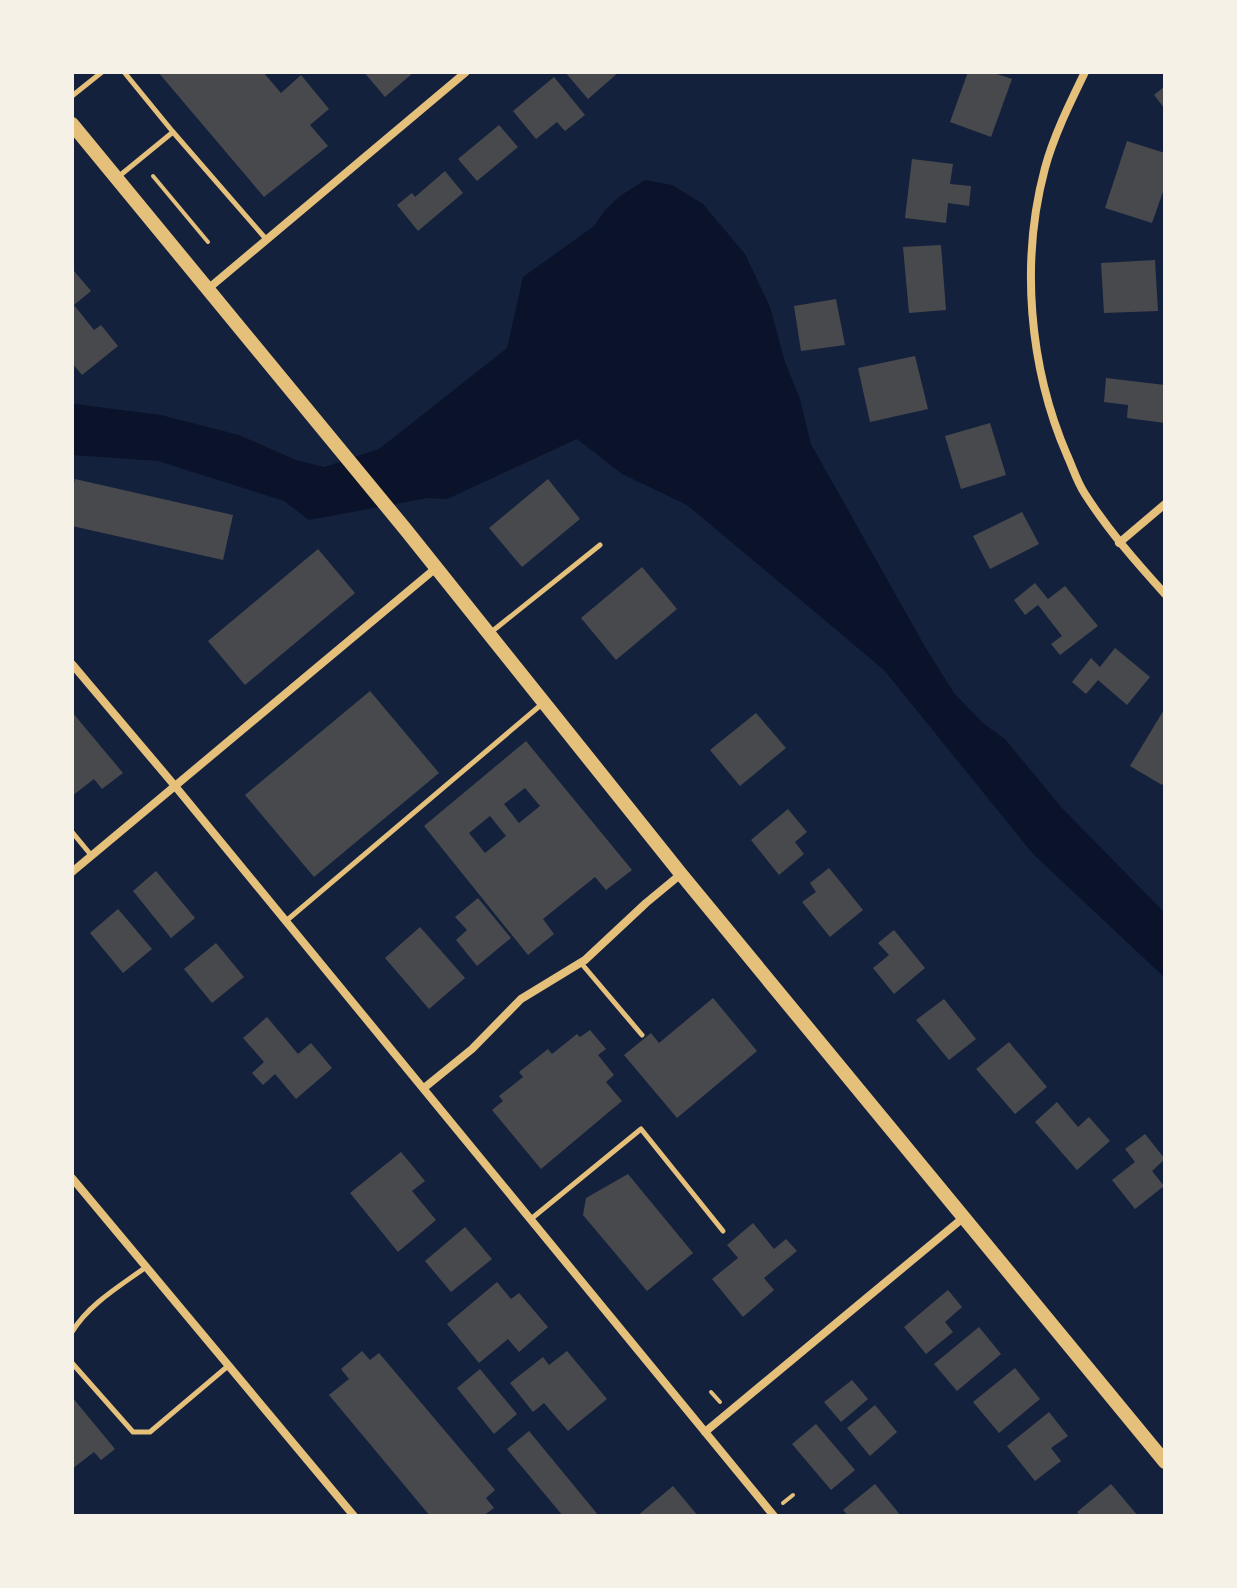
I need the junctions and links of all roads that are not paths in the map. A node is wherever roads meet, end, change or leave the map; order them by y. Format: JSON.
{"nodes":[{"id":1,"x":102,"y":72,"type":"edge"},
{"id":2,"x":124,"y":72,"type":"edge"},
{"id":3,"x":466,"y":72,"type":"edge"},
{"id":4,"x":1085,"y":72,"type":"edge"},
{"id":5,"x":72,"y":96,"type":"edge"},
{"id":6,"x":72,"y":124,"type":"edge"},
{"id":7,"x":173,"y":132,"type":"junction"},
{"id":8,"x":117,"y":177,"type":"junction"},
{"id":9,"x":266,"y":239,"type":"junction"},
{"id":10,"x":209,"y":288,"type":"junction"},
{"id":11,"x":1165,"y":504,"type":"edge"},
{"id":12,"x":1119,"y":543,"type":"junction"},
{"id":13,"x":600,"y":545,"type":"dead end"},
{"id":14,"x":436,"y":568,"type":"junction"},
{"id":15,"x":1165,"y":594,"type":"edge"},
{"id":16,"x":489,"y":634,"type":"junction"},
{"id":17,"x":72,"y":664,"type":"edge"},
{"id":18,"x":544,"y":702,"type":"junction"},
{"id":19,"x":175,"y":786,"type":"junction"},
{"id":20,"x":72,"y":832,"type":"edge"},
{"id":21,"x":92,"y":856,"type":"junction"},
{"id":22,"x":72,"y":872,"type":"edge"},
{"id":23,"x":681,"y":874,"type":"junction"},
{"id":24,"x":286,"y":921,"type":"junction"},
{"id":25,"x":581,"y":963,"type":"junction"},
{"id":26,"x":642,"y":1035,"type":"dead end"},
{"id":27,"x":424,"y":1088,"type":"junction"},
{"id":28,"x":72,"y":1178,"type":"edge"},
{"id":29,"x":963,"y":1218,"type":"junction"},
{"id":30,"x":531,"y":1219,"type":"junction"},
{"id":31,"x":723,"y":1231,"type":"dead end"},
{"id":32,"x":146,"y":1267,"type":"junction"},
{"id":33,"x":72,"y":1332,"type":"edge"},
{"id":34,"x":72,"y":1363,"type":"edge"},
{"id":35,"x":228,"y":1366,"type":"junction"},
{"id":36,"x":705,"y":1432,"type":"junction"},
{"id":37,"x":1165,"y":1462,"type":"edge"},
{"id":38,"x":354,"y":1516,"type":"edge"},
{"id":39,"x":774,"y":1516,"type":"edge"}],
"edges":[{"from":1,"to":5,"type":"lane"},
{"from":2,"to":7,"type":"lane"},
{"from":3,"to":9,"type":"street"},
{"from":4,"to":12,"type":"street"},
{"from":6,"to":8,"type":"street"},
{"from":7,"to":8,"type":"lane"},
{"from":7,"to":9,"type":"lane"},
{"from":8,"to":10,"type":"street"},
{"from":9,"to":10,"type":"street"},
{"from":10,"to":14,"type":"street"},
{"from":11,"to":12,"type":"street"},
{"from":12,"to":15,"type":"street"},
{"from":13,"to":16,"type":"lane"},
{"from":14,"to":16,"type":"street"},
{"from":14,"to":19,"type":"street"},
{"from":16,"to":18,"type":"street"},
{"from":17,"to":19,"type":"street"},
{"from":18,"to":23,"type":"street"},
{"from":18,"to":24,"type":"lane"},
{"from":19,"to":21,"type":"street"},
{"from":19,"to":24,"type":"street"},
{"from":20,"to":21,"type":"lane"},
{"from":21,"to":22,"type":"street"},
{"from":23,"to":25,"type":"street"},
{"from":23,"to":29,"type":"street"},
{"from":24,"to":27,"type":"street"},
{"from":25,"to":26,"type":"lane"},
{"from":25,"to":27,"type":"street"},
{"from":27,"to":30,"type":"street"},
{"from":28,"to":32,"type":"street"},
{"from":29,"to":36,"type":"street"},
{"from":29,"to":37,"type":"street"},
{"from":30,"to":31,"type":"lane"},
{"from":30,"to":36,"type":"street"},
{"from":32,"to":33,"type":"lane"},
{"from":32,"to":35,"type":"street"},
{"from":34,"to":35,"type":"lane"},
{"from":35,"to":38,"type":"street"},
{"from":36,"to":39,"type":"street"}]}
